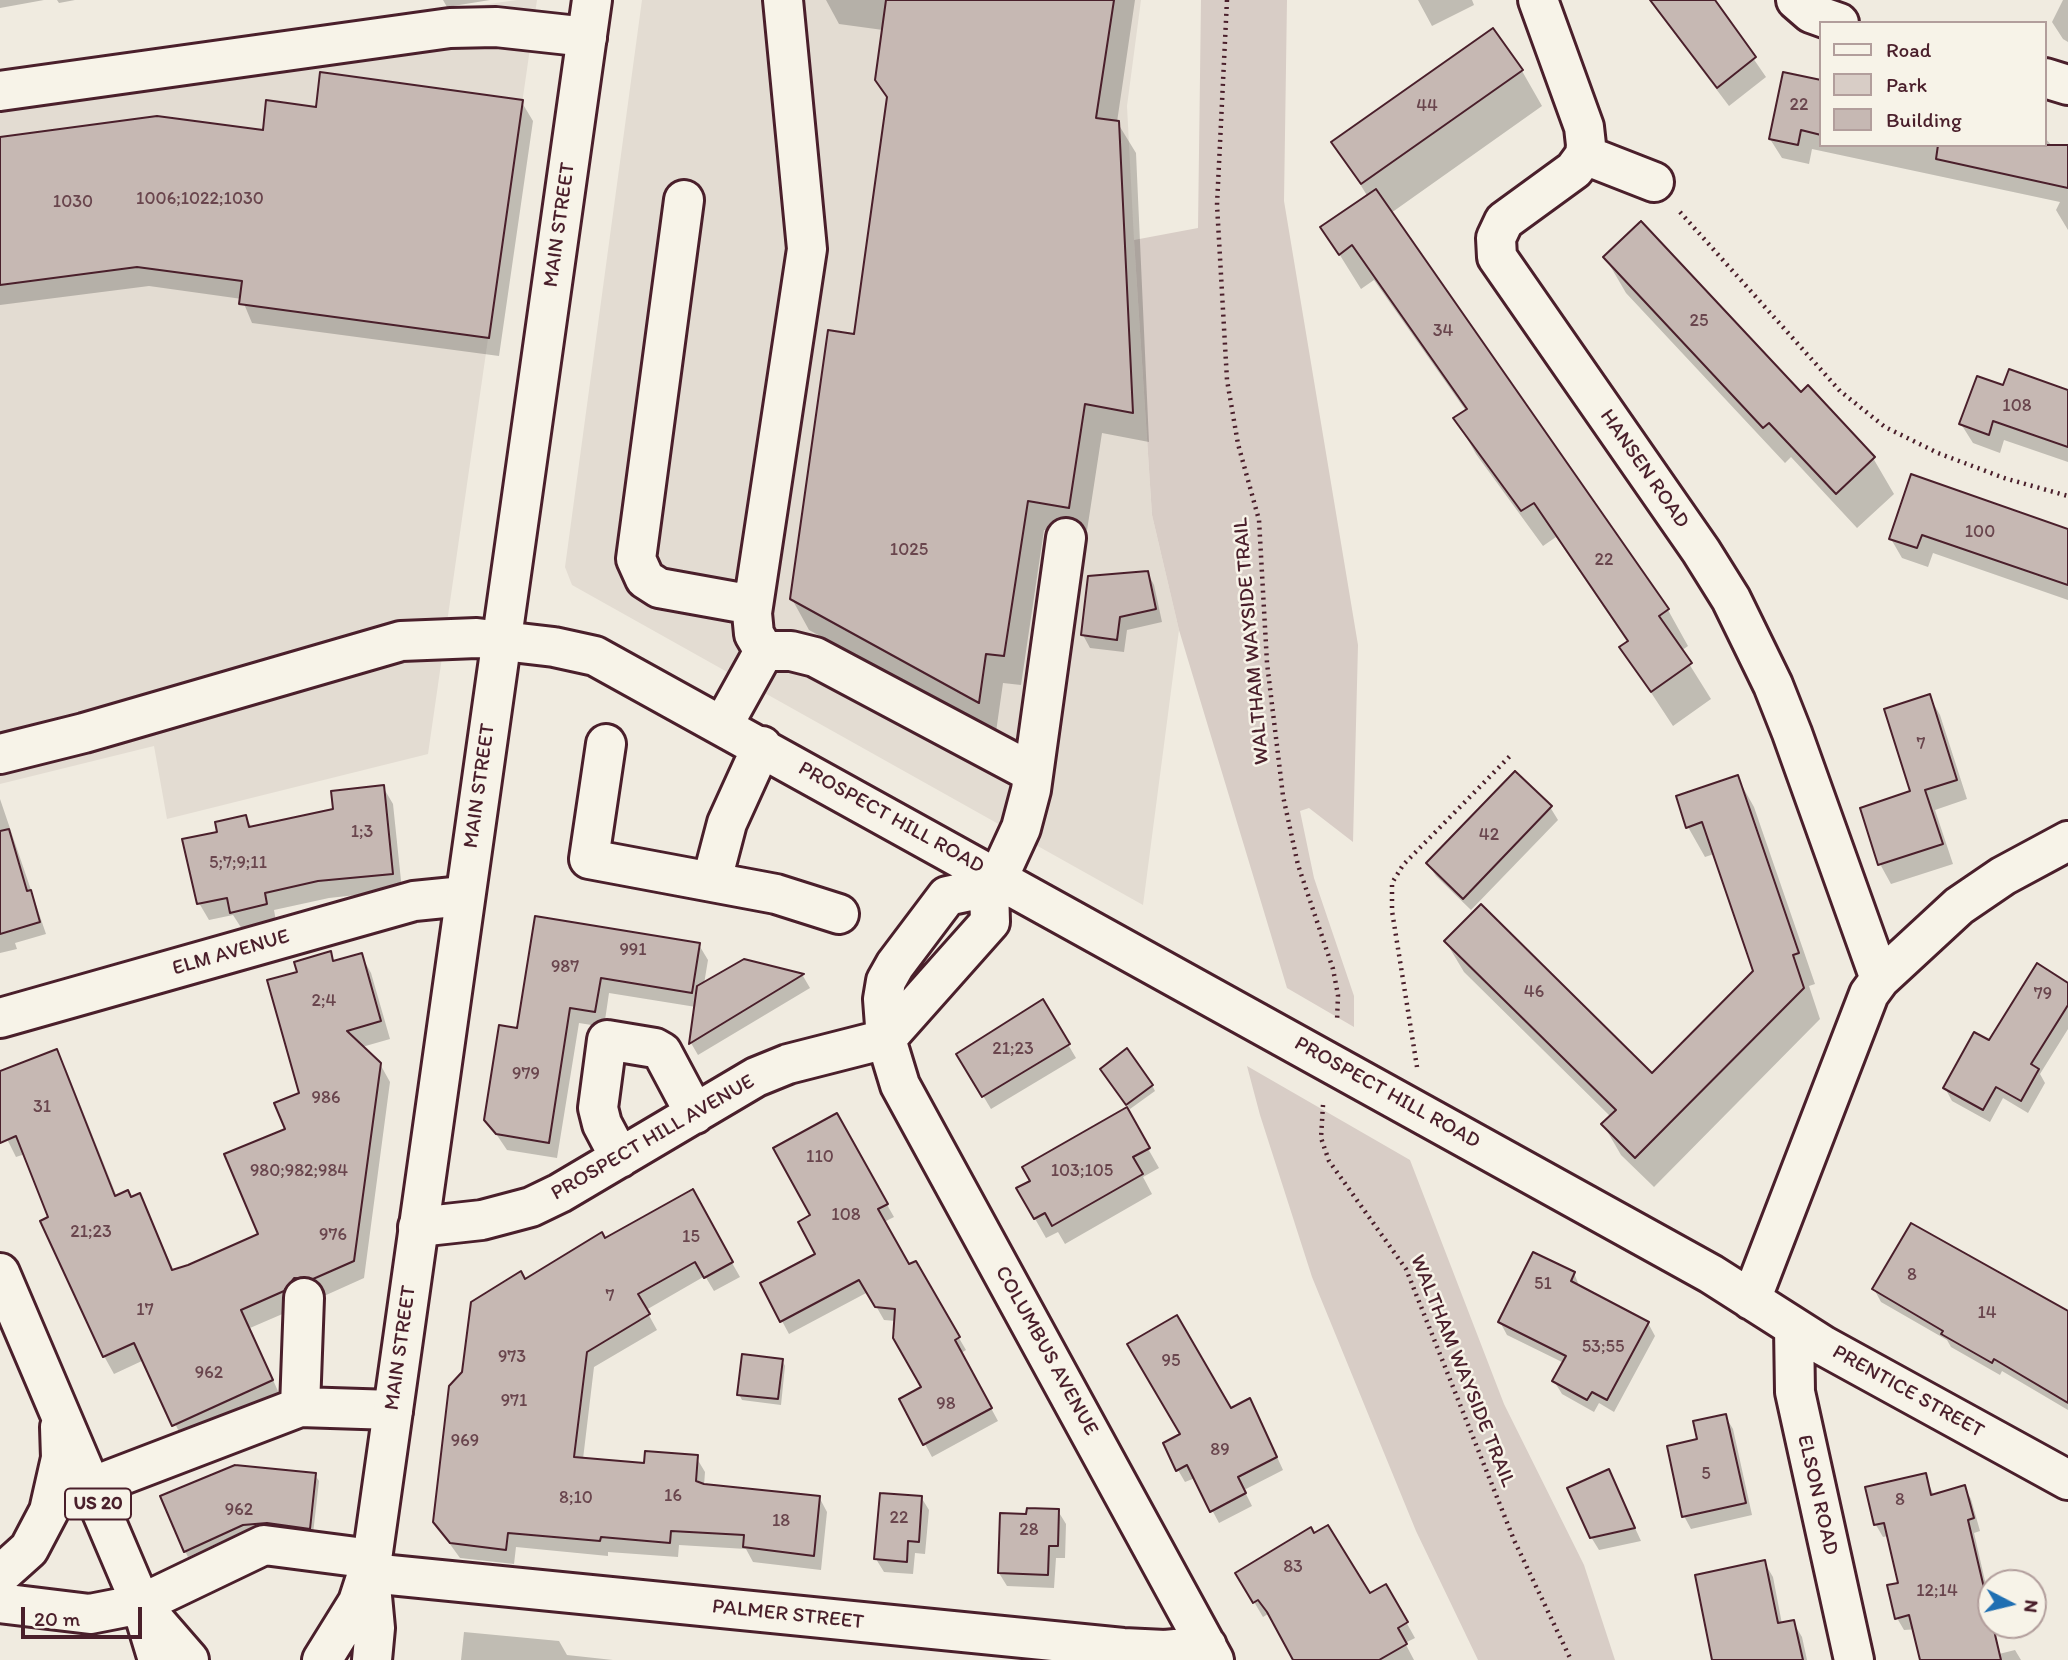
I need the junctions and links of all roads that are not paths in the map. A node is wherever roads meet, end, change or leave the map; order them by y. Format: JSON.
{"nodes":[{"id":1,"x":592,"y":0,"type":"edge"},
{"id":2,"x":783,"y":0,"type":"edge"},
{"id":3,"x":1538,"y":0,"type":"edge"},
{"id":4,"x":1796,"y":0,"type":"edge"},
{"id":5,"x":514,"y":14,"type":"edge"},
{"id":6,"x":425,"y":15,"type":"edge"},
{"id":7,"x":1833,"y":21,"type":"edge"},
{"id":8,"x":587,"y":37,"type":"junction"},
{"id":9,"x":2047,"y":79,"type":"edge"},
{"id":10,"x":2068,"y":85,"type":"edge"},
{"id":11,"x":0,"y":91,"type":"edge"},
{"id":12,"x":1584,"y":155,"type":"junction"},
{"id":13,"x":1654,"y":182,"type":"road end"},
{"id":14,"x":684,"y":200,"type":"dead end"},
{"id":15,"x":1066,"y":538,"type":"dead end"},
{"id":16,"x":753,"y":605,"type":"junction"},
{"id":17,"x":500,"y":639,"type":"junction"},
{"id":18,"x":764,"y":650,"type":"junction"},
{"id":19,"x":723,"y":725,"type":"junction"},
{"id":20,"x":606,"y":744,"type":"dead end"},
{"id":21,"x":762,"y":746,"type":"junction"},
{"id":22,"x":0,"y":754,"type":"edge"},
{"id":23,"x":1033,"y":773,"type":"junction"},
{"id":24,"x":2068,"y":841,"type":"edge"},
{"id":25,"x":712,"y":880,"type":"junction"},
{"id":26,"x":993,"y":882,"type":"junction"},
{"id":27,"x":464,"y":896,"type":"junction"},
{"id":28,"x":839,"y":914,"type":"dead end"},
{"id":29,"x":1880,"y":979,"type":"junction"},
{"id":30,"x":0,"y":1018,"type":"edge"},
{"id":31,"x":887,"y":1039,"type":"junction"},
{"id":32,"x":695,"y":1114,"type":"junction"},
{"id":33,"x":620,"y":1158,"type":"junction"},
{"id":34,"x":418,"y":1227,"type":"junction"},
{"id":35,"x":0,"y":1273,"type":"edge"},
{"id":36,"x":303,"y":1298,"type":"dead end"},
{"id":37,"x":1751,"y":1300,"type":"junction"},
{"id":38,"x":1794,"y":1328,"type":"junction"},
{"id":39,"x":56,"y":1404,"type":"junction"},
{"id":40,"x":300,"y":1407,"type":"junction"},
{"id":41,"x":393,"y":1410,"type":"junction"},
{"id":42,"x":2068,"y":1480,"type":"edge"},
{"id":43,"x":91,"y":1487,"type":"junction"},
{"id":44,"x":371,"y":1566,"type":"junction"},
{"id":45,"x":0,"y":1575,"type":"edge"},
{"id":46,"x":0,"y":1602,"type":"edge"},
{"id":47,"x":141,"y":1604,"type":"junction"},
{"id":48,"x":1210,"y":1653,"type":"edge"},
{"id":49,"x":158,"y":1660,"type":"edge"},
{"id":50,"x":189,"y":1660,"type":"edge"},
{"id":51,"x":321,"y":1660,"type":"edge"},
{"id":52,"x":372,"y":1660,"type":"edge"},
{"id":53,"x":1854,"y":1660,"type":"edge"}],
"edges":[{"from":1,"to":8,"type":"street","name":"MAIN STREET"},
{"from":2,"to":16,"type":"street"},
{"from":3,"to":12,"type":"street"},
{"from":4,"to":7,"type":"street"},
{"from":5,"to":6,"type":"street"},
{"from":5,"to":8,"type":"street"},
{"from":6,"to":11,"type":"street"},
{"from":8,"to":17,"type":"street","name":"MAIN STREET"},
{"from":9,"to":10,"type":"street"},
{"from":12,"to":13,"type":"street"},
{"from":12,"to":29,"type":"street","name":"HANSEN ROAD"},
{"from":14,"to":16,"type":"street"},
{"from":15,"to":23,"type":"street"},
{"from":16,"to":18,"type":"street"},
{"from":17,"to":19,"type":"street","name":"PROSPECT HILL ROAD"},
{"from":17,"to":22,"type":"street","name":"PROSPECT HILL ROAD"},
{"from":17,"to":27,"type":"street","name":"MAIN STREET"},
{"from":18,"to":19,"type":"street"},
{"from":18,"to":23,"type":"street"},
{"from":19,"to":21,"type":"street","name":"PROSPECT HILL ROAD"},
{"from":20,"to":25,"type":"street"},
{"from":21,"to":25,"type":"street"},
{"from":21,"to":26,"type":"street","name":"PROSPECT HILL ROAD"},
{"from":23,"to":26,"type":"street"},
{"from":24,"to":29,"type":"street"},
{"from":25,"to":28,"type":"street"},
{"from":26,"to":31,"type":"street"},
{"from":26,"to":37,"type":"street","name":"PROSPECT HILL ROAD"},
{"from":27,"to":30,"type":"street","name":"ELM AVENUE"},
{"from":27,"to":34,"type":"street","name":"MAIN STREET"},
{"from":29,"to":37,"type":"street"},
{"from":31,"to":32,"type":"street","name":"PROSPECT HILL AVENUE"},
{"from":31,"to":48,"type":"street","name":"COLUMBUS AVENUE"},
{"from":32,"to":33,"type":"street","name":"PROSPECT HILL AVENUE"},
{"from":32,"to":33,"type":"street"},
{"from":33,"to":34,"type":"street","name":"PROSPECT HILL AVENUE"},
{"from":34,"to":41,"type":"street","name":"MAIN STREET"},
{"from":35,"to":39,"type":"street","number":"US 20"},
{"from":36,"to":40,"type":"street"},
{"from":37,"to":38,"type":"street","name":"PRENTICE STREET"},
{"from":38,"to":42,"type":"street","name":"PRENTICE STREET"},
{"from":38,"to":53,"type":"street","name":"ELSON ROAD"},
{"from":39,"to":43,"type":"street","number":"US 20"},
{"from":39,"to":45,"type":"street"},
{"from":40,"to":41,"type":"street"},
{"from":40,"to":43,"type":"street"},
{"from":41,"to":44,"type":"street","name":"MAIN STREET"},
{"from":43,"to":47,"type":"street","number":"US 20"},
{"from":44,"to":47,"type":"street","name":"PALMER STREET"},
{"from":44,"to":48,"type":"street","name":"PALMER STREET"},
{"from":44,"to":51,"type":"street","name":"MAIN STREET"},
{"from":44,"to":52,"type":"street","name":"MAIN STREET"},
{"from":46,"to":47,"type":"street","name":"PALMER STREET"},
{"from":47,"to":49,"type":"street","number":"US 20"},
{"from":47,"to":50,"type":"street","number":"US 20"}]}
